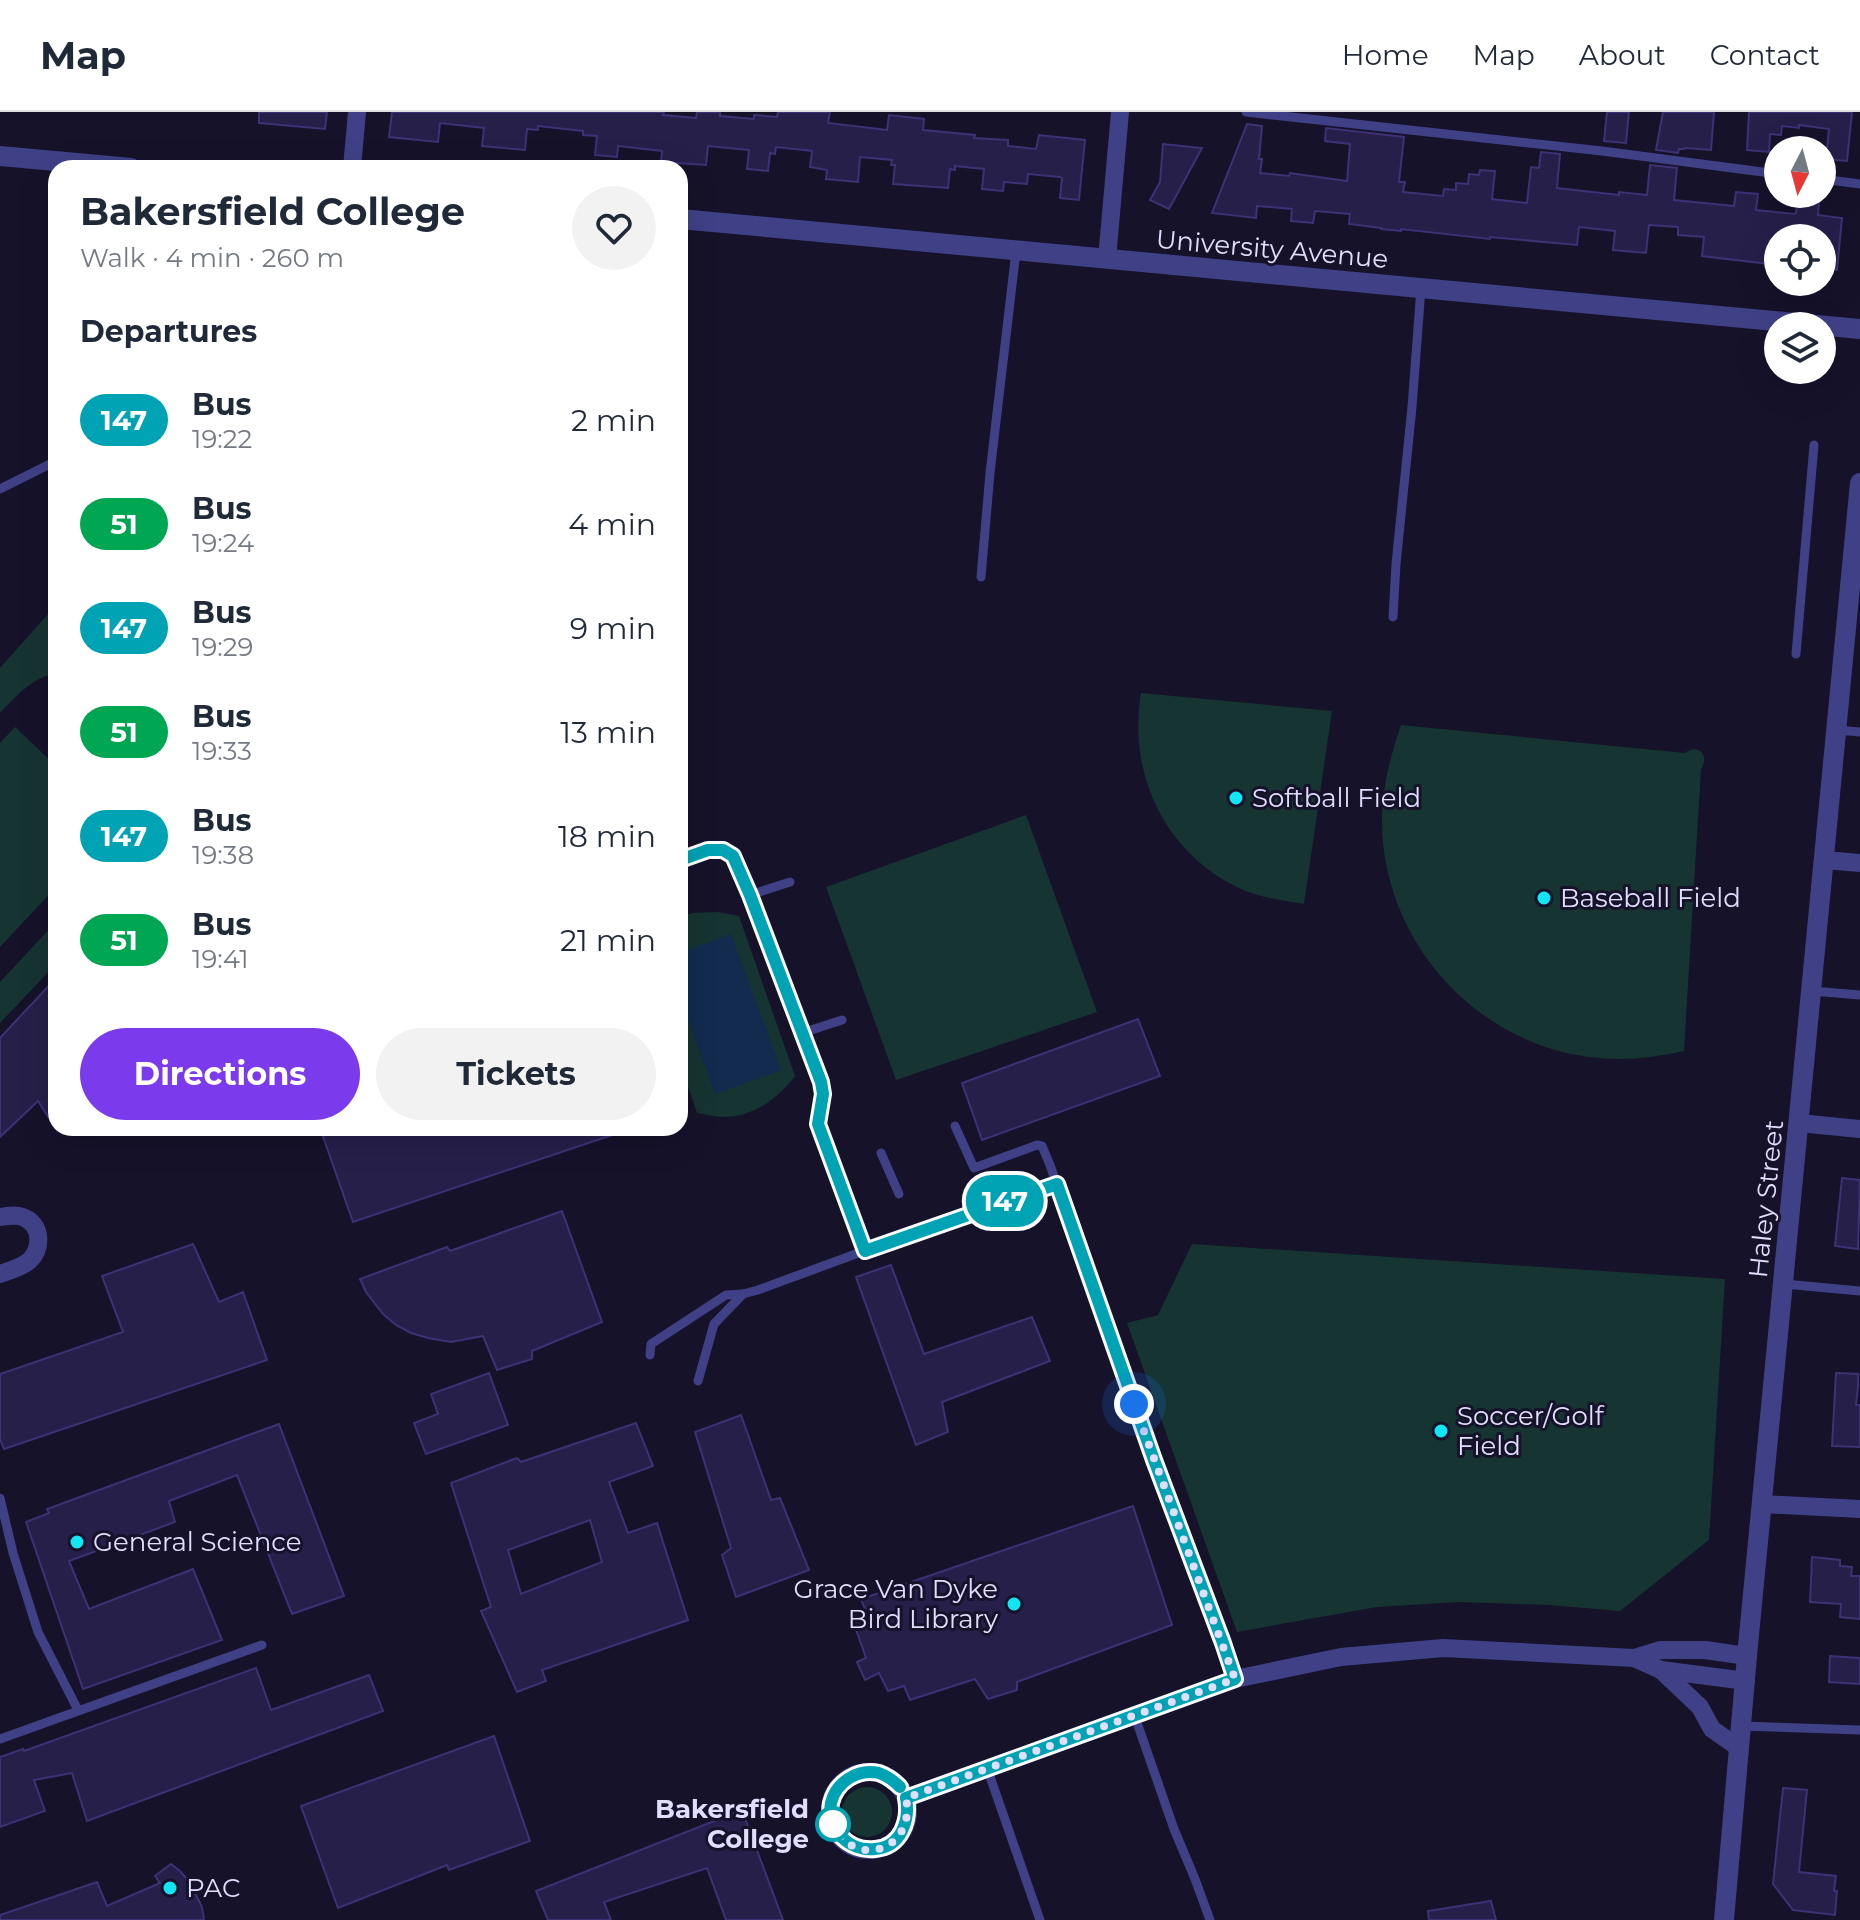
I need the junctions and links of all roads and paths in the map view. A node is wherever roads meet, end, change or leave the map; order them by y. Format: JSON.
{"nodes":[{"id":1,"x":357,"y":112,"type":"edge"},
{"id":2,"x":1120,"y":112,"type":"edge"},
{"id":3,"x":1246,"y":112,"type":"edge"},
{"id":4,"x":0,"y":156,"type":"edge"},
{"id":5,"x":48,"y":160,"type":"edge"},
{"id":6,"x":353,"y":160,"type":"edge"},
{"id":7,"x":1764,"y":172,"type":"edge"},
{"id":8,"x":1836,"y":181,"type":"edge"},
{"id":9,"x":1860,"y":184,"type":"edge"},
{"id":10,"x":688,"y":220,"type":"edge"},
{"id":11,"x":1016,"y":251,"type":"junction"},
{"id":12,"x":1107,"y":259,"type":"junction"},
{"id":13,"x":1421,"y":288,"type":"junction"},
{"id":14,"x":1860,"y":329,"type":"edge"},
{"id":15,"x":1814,"y":445,"type":"dead end"},
{"id":16,"x":48,"y":465,"type":"edge"},
{"id":17,"x":1860,"y":483,"type":"edge"},
{"id":18,"x":0,"y":489,"type":"edge"},
{"id":19,"x":981,"y":577,"type":"dead end"},
{"id":20,"x":1855,"y":597,"type":"edge"},
{"id":21,"x":1393,"y":617,"type":"dead end"},
{"id":22,"x":1796,"y":654,"type":"dead end"},
{"id":23,"x":1837,"y":730,"type":"junction"},
{"id":24,"x":1860,"y":732,"type":"edge"},
{"id":25,"x":688,"y":857,"type":"edge"},
{"id":26,"x":1825,"y":860,"type":"junction"},
{"id":27,"x":1860,"y":863,"type":"edge"},
{"id":28,"x":790,"y":882,"type":"dead end"},
{"id":29,"x":750,"y":895,"type":"junction"},
{"id":30,"x":1812,"y":991,"type":"junction"},
{"id":31,"x":1860,"y":995,"type":"edge"},
{"id":32,"x":842,"y":1020,"type":"dead end"},
{"id":33,"x":802,"y":1033,"type":"junction"},
{"id":34,"x":1799,"y":1123,"type":"junction"},
{"id":35,"x":955,"y":1126,"type":"dead end"},
{"id":36,"x":1860,"y":1129,"type":"edge"},
{"id":37,"x":881,"y":1153,"type":"dead end"},
{"id":38,"x":1057,"y":1184,"type":"junction"},
{"id":39,"x":899,"y":1194,"type":"dead end"},
{"id":40,"x":0,"y":1217,"type":"edge"},
{"id":41,"x":865,"y":1251,"type":"junction"},
{"id":42,"x":0,"y":1274,"type":"edge"},
{"id":43,"x":1784,"y":1284,"type":"junction"},
{"id":44,"x":1860,"y":1291,"type":"edge"},
{"id":45,"x":743,"y":1294,"type":"junction"},
{"id":46,"x":650,"y":1355,"type":"dead end"},
{"id":47,"x":698,"y":1381,"type":"dead end"},
{"id":48,"x":0,"y":1498,"type":"edge"},
{"id":49,"x":1762,"y":1504,"type":"junction"},
{"id":50,"x":1860,"y":1509,"type":"edge"},
{"id":51,"x":262,"y":1645,"type":"dead end"},
{"id":52,"x":1747,"y":1656,"type":"junction"},
{"id":53,"x":1634,"y":1658,"type":"junction"},
{"id":54,"x":1661,"y":1670,"type":"junction"},
{"id":55,"x":1235,"y":1679,"type":"junction"},
{"id":56,"x":1746,"y":1681,"type":"junction"},
{"id":57,"x":78,"y":1710,"type":"junction"},
{"id":58,"x":1134,"y":1714,"type":"junction"},
{"id":59,"x":1741,"y":1726,"type":"junction"},
{"id":60,"x":1860,"y":1730,"type":"edge"},
{"id":61,"x":0,"y":1739,"type":"edge"},
{"id":62,"x":1739,"y":1748,"type":"junction"},
{"id":63,"x":987,"y":1768,"type":"junction"},
{"id":64,"x":906,"y":1798,"type":"junction"},
{"id":65,"x":1040,"y":1920,"type":"edge"},
{"id":66,"x":1210,"y":1920,"type":"edge"},
{"id":67,"x":1724,"y":1920,"type":"edge"}],
"edges":[{"from":1,"to":6,"type":"street"},
{"from":2,"to":12,"type":"street"},
{"from":3,"to":7,"type":"lane"},
{"from":4,"to":5,"type":"street"},
{"from":8,"to":9,"type":"lane"},
{"from":10,"to":11,"type":"street","name":"University Avenue"},
{"from":11,"to":12,"type":"street","name":"University Avenue"},
{"from":11,"to":19,"type":"lane"},
{"from":12,"to":13,"type":"street","name":"University Avenue"},
{"from":13,"to":14,"type":"street","name":"University Avenue"},
{"from":13,"to":21,"type":"lane"},
{"from":15,"to":22,"type":"lane"},
{"from":16,"to":18,"type":"lane"},
{"from":17,"to":20,"type":"street","name":"Haley Street"},
{"from":20,"to":23,"type":"street","name":"Haley Street"},
{"from":23,"to":24,"type":"lane"},
{"from":23,"to":26,"type":"street","name":"Haley Street"},
{"from":25,"to":29,"type":"lane"},
{"from":26,"to":27,"type":"street"},
{"from":26,"to":30,"type":"street","name":"Haley Street"},
{"from":28,"to":29,"type":"lane"},
{"from":29,"to":33,"type":"lane"},
{"from":30,"to":31,"type":"lane"},
{"from":30,"to":34,"type":"street","name":"Haley Street"},
{"from":32,"to":33,"type":"lane"},
{"from":33,"to":41,"type":"lane"},
{"from":34,"to":36,"type":"street"},
{"from":34,"to":43,"type":"street","name":"Haley Street"},
{"from":35,"to":38,"type":"lane"},
{"from":37,"to":39,"type":"lane"},
{"from":38,"to":41,"type":"lane"},
{"from":38,"to":55,"type":"lane"},
{"from":40,"to":42,"type":"street"},
{"from":41,"to":45,"type":"lane"},
{"from":43,"to":44,"type":"lane"},
{"from":43,"to":49,"type":"street","name":"Haley Street"},
{"from":45,"to":46,"type":"lane"},
{"from":45,"to":47,"type":"lane"},
{"from":48,"to":57,"type":"lane"},
{"from":49,"to":50,"type":"street"},
{"from":49,"to":52,"type":"street","name":"Haley Street"},
{"from":51,"to":57,"type":"lane"},
{"from":52,"to":53,"type":"street"},
{"from":52,"to":56,"type":"street","name":"Haley Street"},
{"from":53,"to":54,"type":"street"},
{"from":53,"to":55,"type":"street"},
{"from":54,"to":56,"type":"street"},
{"from":54,"to":62,"type":"street"},
{"from":55,"to":58,"type":"street"},
{"from":56,"to":59,"type":"street","name":"Haley Street"},
{"from":57,"to":61,"type":"lane"},
{"from":58,"to":63,"type":"street"},
{"from":58,"to":66,"type":"lane"},
{"from":59,"to":60,"type":"lane"},
{"from":59,"to":62,"type":"street","name":"Haley Street"},
{"from":62,"to":67,"type":"street","name":"Haley Street"},
{"from":63,"to":64,"type":"street"},
{"from":63,"to":65,"type":"lane"},
{"from":64,"to":64,"type":"street"}]}
